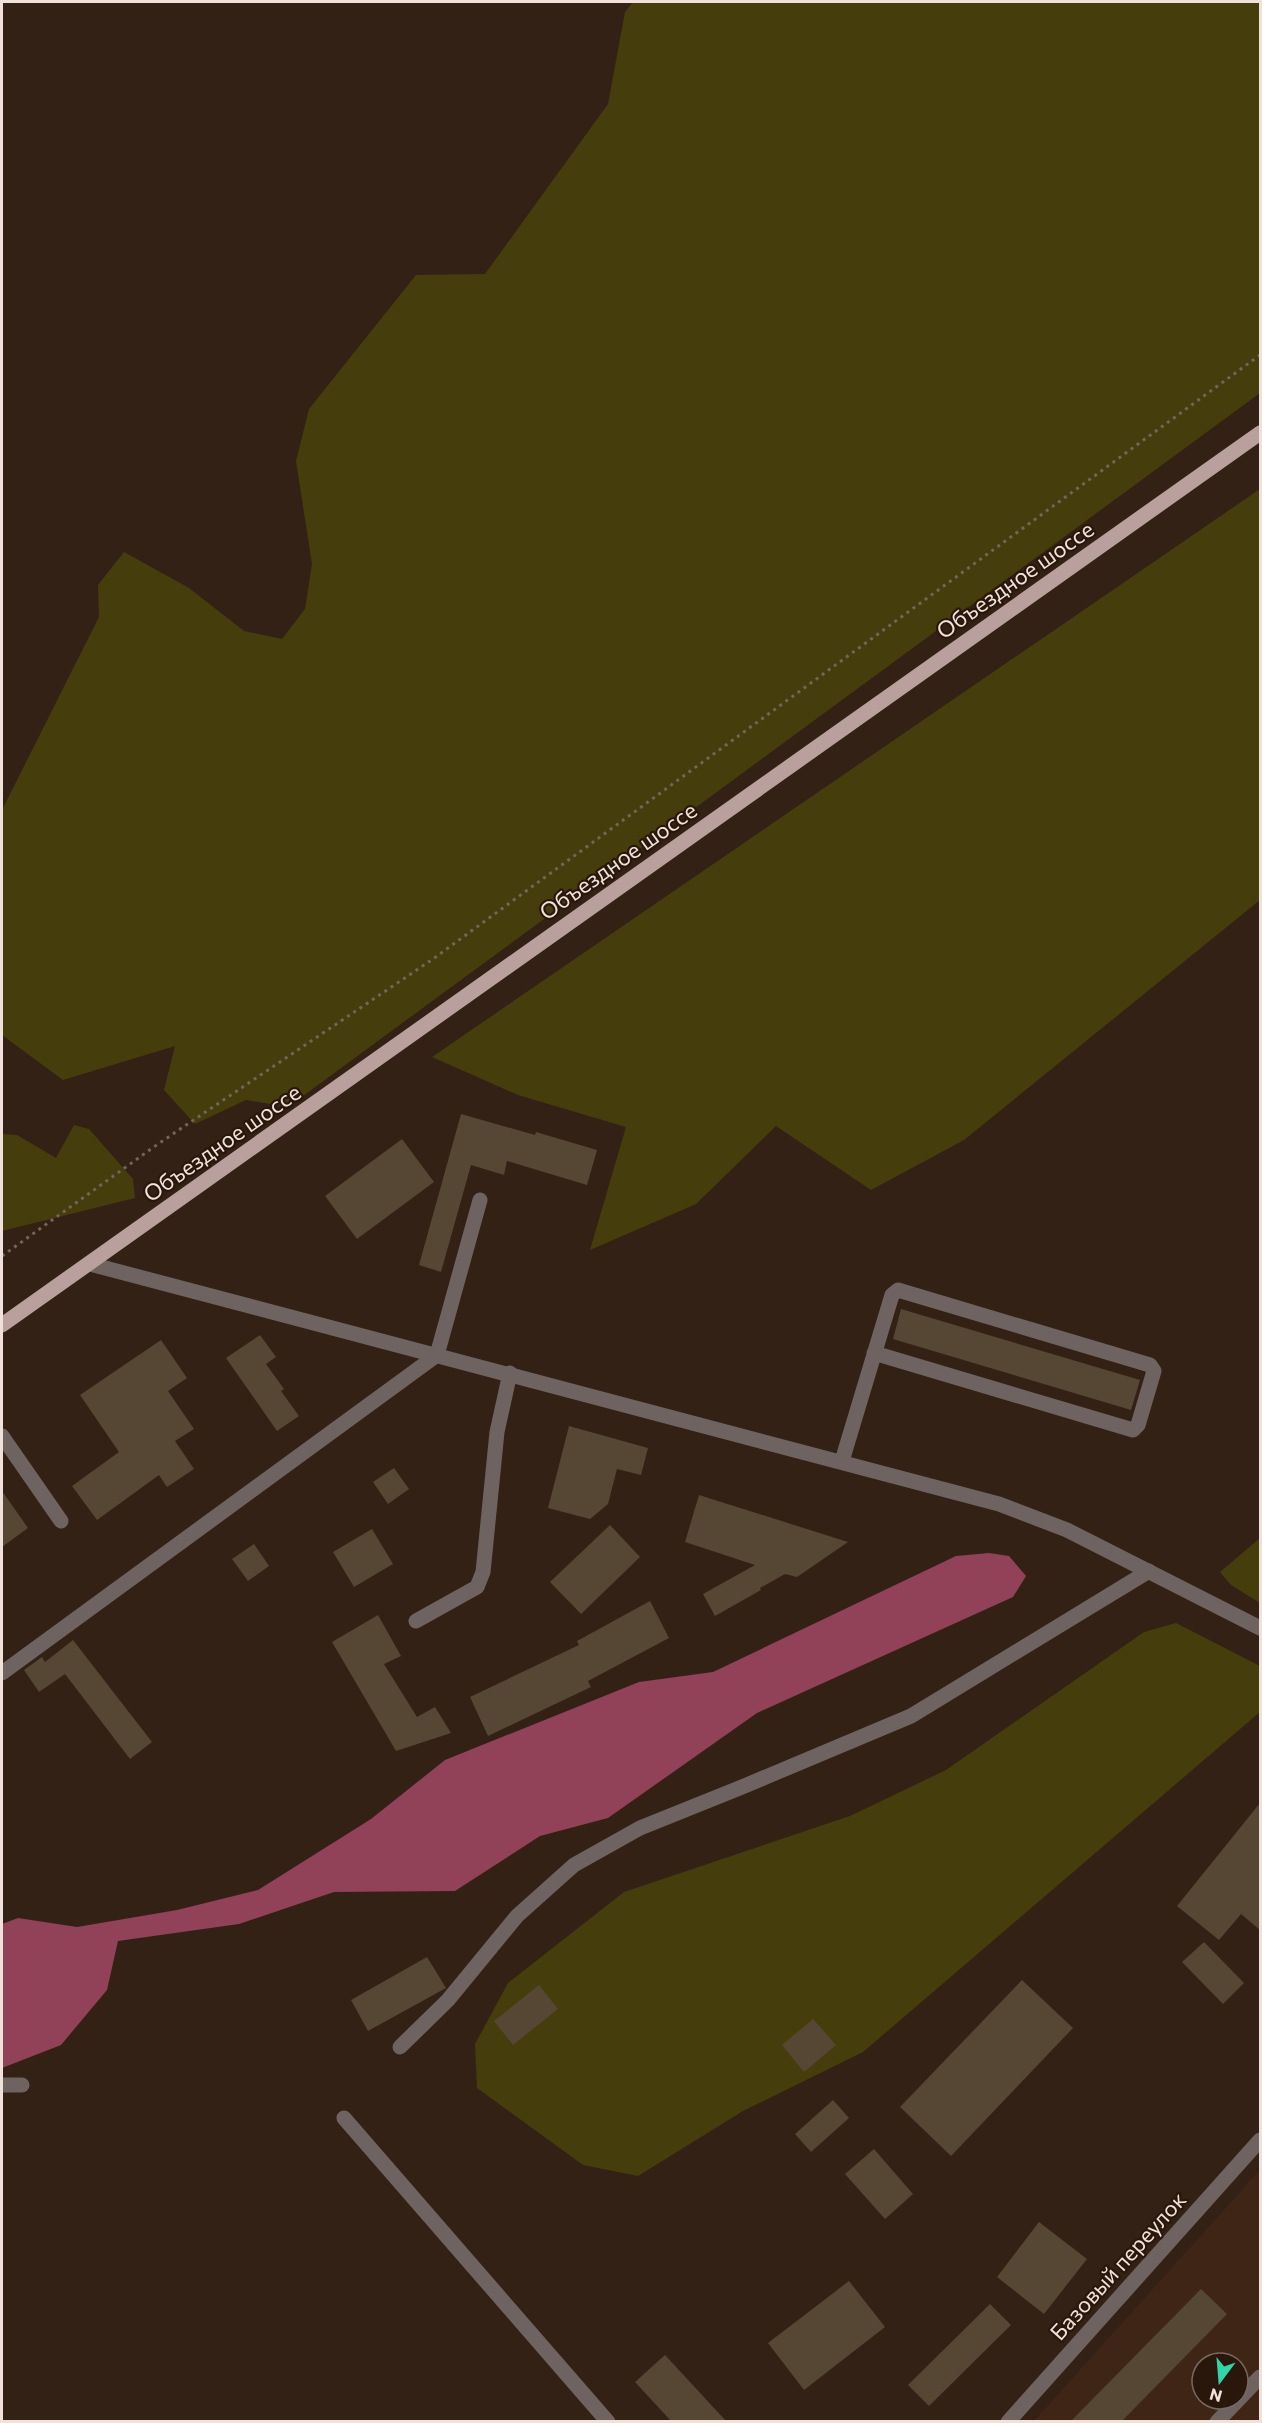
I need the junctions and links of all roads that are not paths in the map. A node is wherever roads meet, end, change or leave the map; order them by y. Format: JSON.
{"nodes":[{"id":1,"x":1260,"y":433,"type":"edge"},
{"id":2,"x":480,"y":1200,"type":"dead end"},
{"id":3,"x":90,"y":1264,"type":"junction"},
{"id":4,"x":2,"y":1325,"type":"edge"},
{"id":5,"x":874,"y":1353,"type":"junction"},
{"id":6,"x":437,"y":1355,"type":"junction"},
{"id":7,"x":510,"y":1373,"type":"junction"},
{"id":8,"x":2,"y":1436,"type":"edge"},
{"id":9,"x":842,"y":1461,"type":"junction"},
{"id":10,"x":61,"y":1521,"type":"dead end"},
{"id":11,"x":1149,"y":1570,"type":"junction"},
{"id":12,"x":416,"y":1621,"type":"dead end"},
{"id":13,"x":1260,"y":1628,"type":"edge"},
{"id":14,"x":2,"y":1672,"type":"edge"},
{"id":15,"x":400,"y":2047,"type":"dead end"},
{"id":16,"x":2,"y":2085,"type":"edge"},
{"id":17,"x":22,"y":2085,"type":"dead end"},
{"id":18,"x":344,"y":2118,"type":"dead end"},
{"id":19,"x":1260,"y":2140,"type":"edge"},
{"id":20,"x":1260,"y":2377,"type":"edge"},
{"id":21,"x":608,"y":2421,"type":"edge"},
{"id":22,"x":1010,"y":2421,"type":"edge"},
{"id":23,"x":1217,"y":2421,"type":"edge"}],
"edges":[{"from":1,"to":3,"type":"main road","name":"Объездное шоссе"},
{"from":2,"to":6,"type":"street"},
{"from":3,"to":4,"type":"main road","name":"Объездное шоссе"},
{"from":3,"to":6,"type":"street"},
{"from":5,"to":5,"type":"street"},
{"from":5,"to":9,"type":"street"},
{"from":6,"to":7,"type":"street"},
{"from":6,"to":14,"type":"street"},
{"from":7,"to":9,"type":"street"},
{"from":7,"to":12,"type":"street"},
{"from":8,"to":10,"type":"street"},
{"from":9,"to":11,"type":"street"},
{"from":11,"to":13,"type":"street"},
{"from":11,"to":15,"type":"street"},
{"from":16,"to":17,"type":"street"},
{"from":18,"to":21,"type":"street"},
{"from":19,"to":22,"type":"street","name":"Базовый переулок"},
{"from":20,"to":23,"type":"street"}]}
